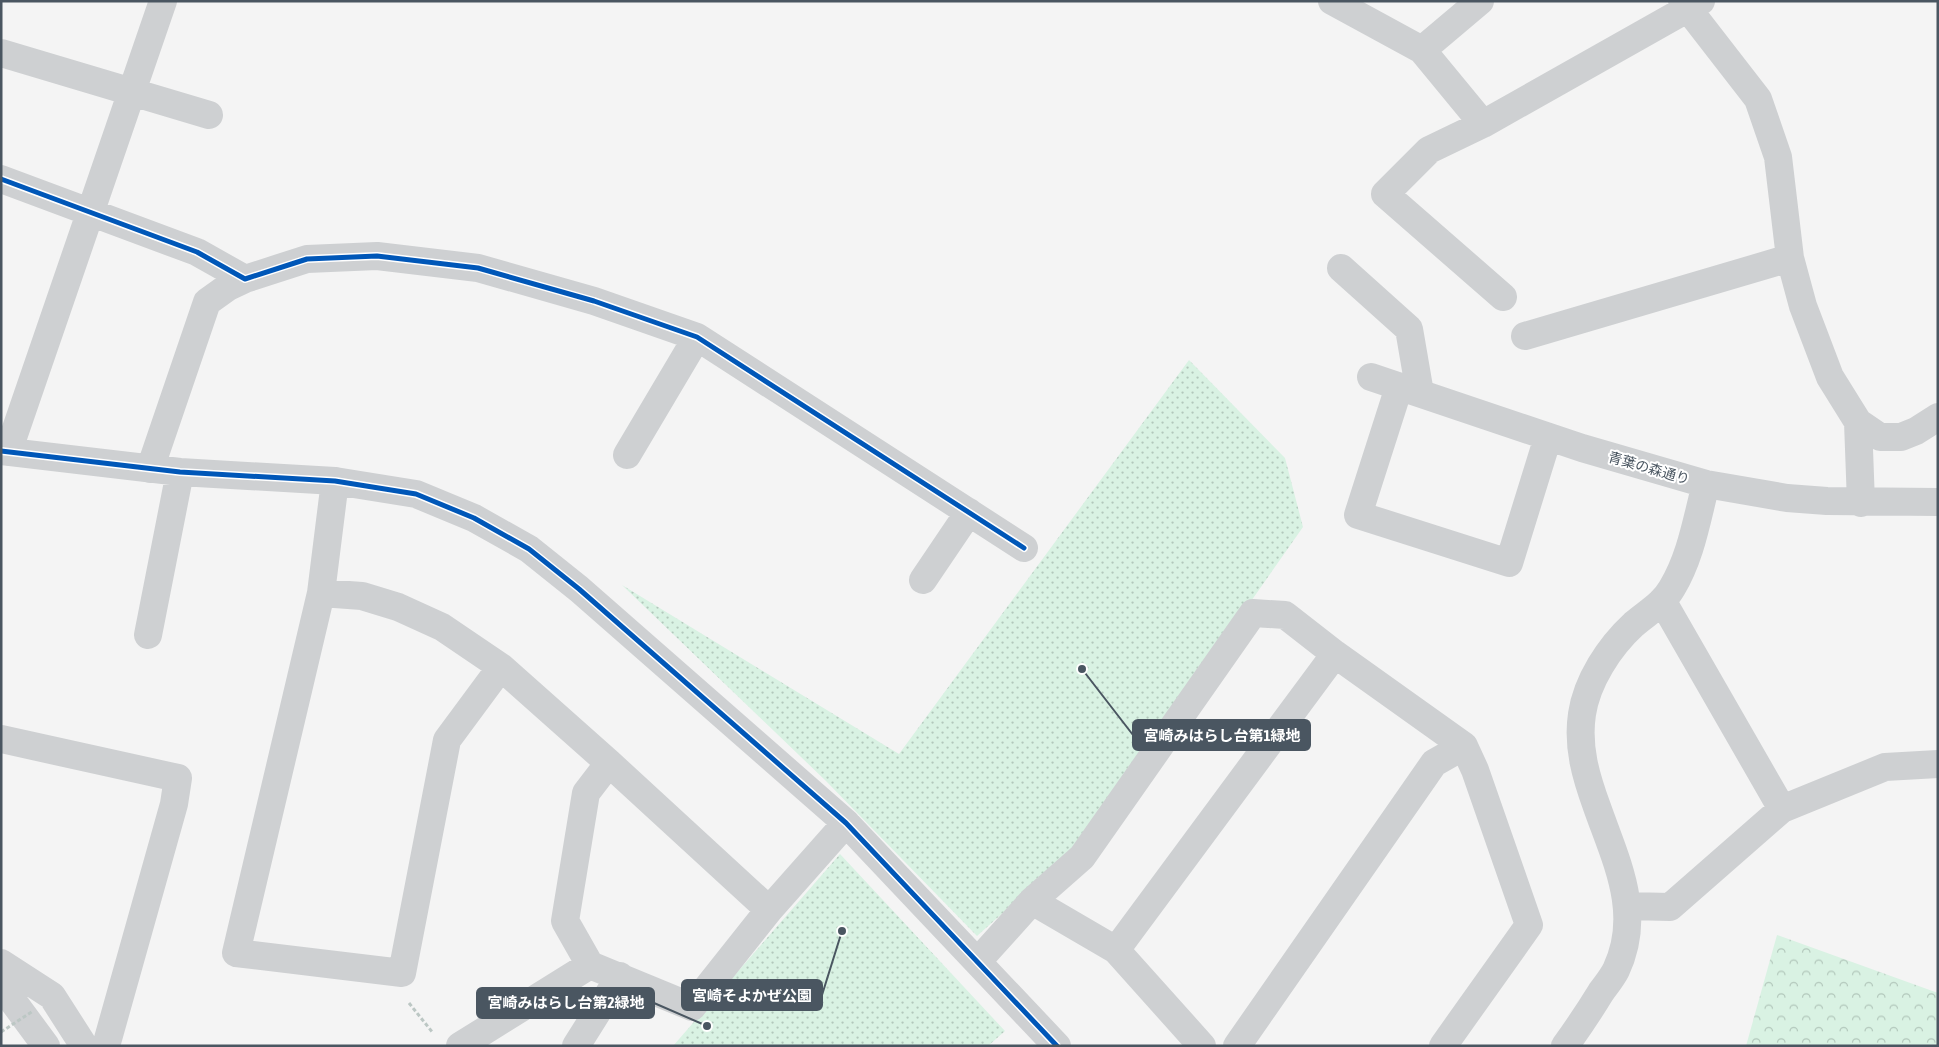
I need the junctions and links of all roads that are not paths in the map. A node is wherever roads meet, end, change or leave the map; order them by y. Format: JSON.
{"nodes":[{"id":1,"x":163,"y":1,"type":"edge"},
{"id":2,"x":1332,"y":1,"type":"edge"},
{"id":3,"x":1480,"y":1,"type":"edge"},
{"id":4,"x":1691,"y":4,"type":"edge"},
{"id":5,"x":1422,"y":50,"type":"junction"},
{"id":6,"x":1,"y":53,"type":"edge"},
{"id":7,"x":132,"y":92,"type":"junction"},
{"id":8,"x":209,"y":115,"type":"dead end"},
{"id":9,"x":1483,"y":124,"type":"junction"},
{"id":10,"x":1,"y":179,"type":"edge"},
{"id":11,"x":92,"y":213,"type":"junction"},
{"id":12,"x":1790,"y":258,"type":"junction"},
{"id":13,"x":1341,"y":268,"type":"dead end"},
{"id":14,"x":245,"y":279,"type":"junction"},
{"id":15,"x":1503,"y":297,"type":"dead end"},
{"id":16,"x":1526,"y":336,"type":"dead end"},
{"id":17,"x":697,"y":337,"type":"junction"},
{"id":18,"x":1372,"y":377,"type":"dead end"},
{"id":19,"x":1409,"y":390,"type":"junction"},
{"id":20,"x":1938,"y":417,"type":"edge"},
{"id":21,"x":1858,"y":422,"type":"junction"},
{"id":22,"x":1548,"y":436,"type":"junction"},
{"id":23,"x":4,"y":452,"type":"edge"},
{"id":24,"x":627,"y":455,"type":"dead end"},
{"id":25,"x":150,"y":469,"type":"junction"},
{"id":26,"x":180,"y":472,"type":"junction"},
{"id":27,"x":335,"y":482,"type":"junction"},
{"id":28,"x":1706,"y":484,"type":"junction"},
{"id":29,"x":1938,"y":502,"type":"edge"},
{"id":30,"x":1861,"y":503,"type":"junction"},
{"id":31,"x":969,"y":512,"type":"junction"},
{"id":32,"x":1024,"y":548,"type":"dead end"},
{"id":33,"x":923,"y":580,"type":"dead end"},
{"id":34,"x":321,"y":593,"type":"junction"},
{"id":35,"x":1663,"y":602,"type":"junction"},
{"id":36,"x":148,"y":635,"type":"dead end"},
{"id":37,"x":1335,"y":654,"type":"junction"},
{"id":38,"x":501,"y":666,"type":"junction"},
{"id":39,"x":1,"y":739,"type":"edge"},
{"id":40,"x":1464,"y":746,"type":"junction"},
{"id":41,"x":609,"y":762,"type":"junction"},
{"id":42,"x":1938,"y":764,"type":"edge"},
{"id":43,"x":1782,"y":809,"type":"junction"},
{"id":44,"x":846,"y":823,"type":"junction"},
{"id":45,"x":1032,"y":902,"type":"junction"},
{"id":46,"x":1628,"y":906,"type":"junction"},
{"id":47,"x":769,"y":910,"type":"junction"},
{"id":48,"x":1116,"y":950,"type":"junction"},
{"id":49,"x":978,"y":962,"type":"junction"},
{"id":50,"x":1,"y":963,"type":"edge"},
{"id":51,"x":590,"y":965,"type":"junction"},
{"id":52,"x":620,"y":976,"type":"junction"},
{"id":53,"x":1,"y":985,"type":"edge"},
{"id":54,"x":448,"y":1042,"type":"edge"},
{"id":55,"x":46,"y":1046,"type":"edge"},
{"id":56,"x":84,"y":1046,"type":"edge"},
{"id":57,"x":106,"y":1046,"type":"edge"},
{"id":58,"x":576,"y":1046,"type":"edge"},
{"id":59,"x":1057,"y":1046,"type":"edge"},
{"id":60,"x":1202,"y":1046,"type":"edge"},
{"id":61,"x":1237,"y":1046,"type":"edge"},
{"id":62,"x":1443,"y":1046,"type":"edge"},
{"id":63,"x":1565,"y":1046,"type":"edge"}],
"edges":[{"from":1,"to":7,"type":"street"},
{"from":2,"to":5,"type":"street"},
{"from":3,"to":5,"type":"street"},
{"from":4,"to":9,"type":"street"},
{"from":4,"to":12,"type":"street"},
{"from":5,"to":9,"type":"street"},
{"from":6,"to":7,"type":"street"},
{"from":7,"to":8,"type":"street"},
{"from":7,"to":11,"type":"street"},
{"from":9,"to":15,"type":"street"},
{"from":10,"to":11,"type":"street"},
{"from":11,"to":14,"type":"street"},
{"from":11,"to":23,"type":"street"},
{"from":12,"to":16,"type":"street"},
{"from":12,"to":21,"type":"street"},
{"from":13,"to":19,"type":"street"},
{"from":14,"to":17,"type":"street"},
{"from":14,"to":25,"type":"street"},
{"from":17,"to":24,"type":"street"},
{"from":17,"to":31,"type":"street"},
{"from":18,"to":19,"type":"street","name":"青葉の森通り"},
{"from":19,"to":22,"type":"street","name":"青葉の森通り"},
{"from":19,"to":22,"type":"street"},
{"from":20,"to":21,"type":"street"},
{"from":21,"to":30,"type":"street"},
{"from":22,"to":28,"type":"street","name":"青葉の森通り"},
{"from":23,"to":25,"type":"street"},
{"from":25,"to":26,"type":"street"},
{"from":26,"to":27,"type":"street"},
{"from":26,"to":36,"type":"street"},
{"from":27,"to":34,"type":"street"},
{"from":27,"to":44,"type":"street"},
{"from":28,"to":30,"type":"street","name":"青葉の森通り"},
{"from":28,"to":35,"type":"street"},
{"from":29,"to":30,"type":"street","name":"青葉の森通り"},
{"from":31,"to":32,"type":"street"},
{"from":31,"to":33,"type":"street"},
{"from":34,"to":38,"type":"street"},
{"from":34,"to":38,"type":"street"},
{"from":35,"to":43,"type":"street"},
{"from":35,"to":46,"type":"street"},
{"from":37,"to":40,"type":"street"},
{"from":37,"to":45,"type":"street"},
{"from":37,"to":48,"type":"street"},
{"from":38,"to":41,"type":"street"},
{"from":39,"to":57,"type":"street"},
{"from":40,"to":61,"type":"street"},
{"from":40,"to":62,"type":"street"},
{"from":41,"to":47,"type":"street"},
{"from":41,"to":51,"type":"street"},
{"from":42,"to":43,"type":"street"},
{"from":43,"to":46,"type":"street"},
{"from":44,"to":47,"type":"street"},
{"from":44,"to":49,"type":"street"},
{"from":45,"to":48,"type":"street"},
{"from":45,"to":49,"type":"street"},
{"from":46,"to":63,"type":"street"},
{"from":47,"to":52,"type":"street"},
{"from":48,"to":60,"type":"street"},
{"from":49,"to":59,"type":"street"},
{"from":50,"to":56,"type":"street"},
{"from":51,"to":52,"type":"street"},
{"from":51,"to":54,"type":"street"},
{"from":52,"to":58,"type":"street"},
{"from":53,"to":55,"type":"street"}]}
